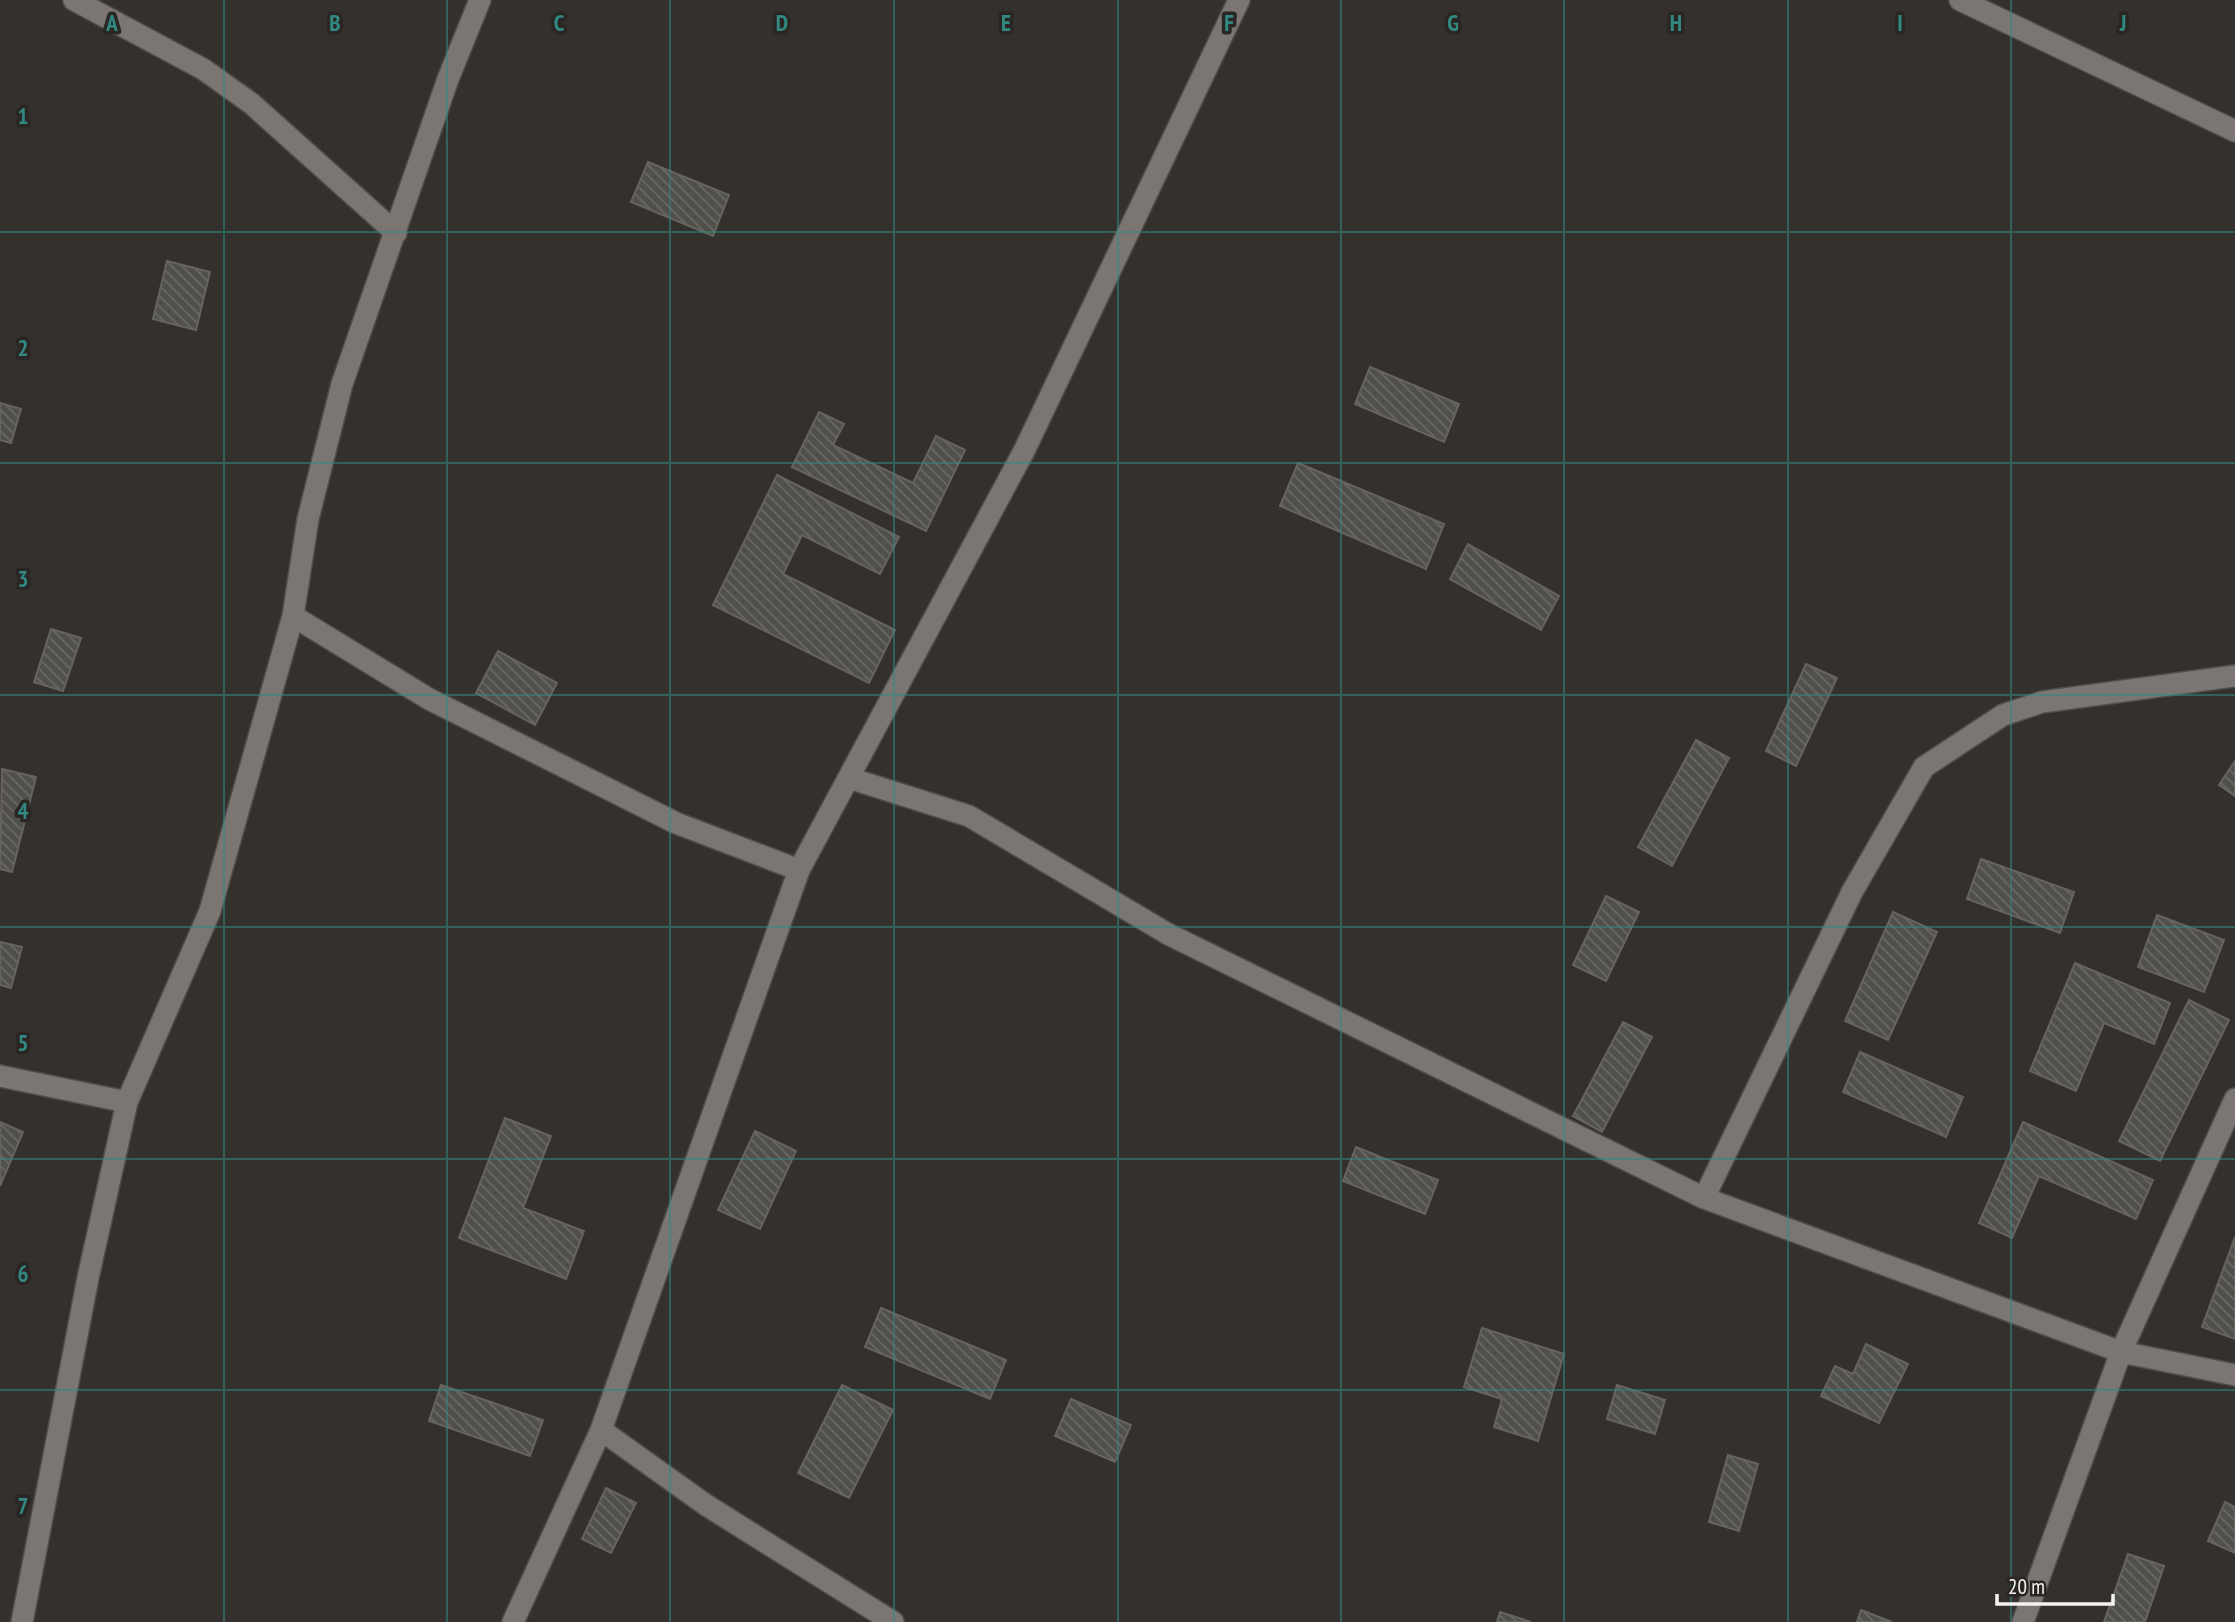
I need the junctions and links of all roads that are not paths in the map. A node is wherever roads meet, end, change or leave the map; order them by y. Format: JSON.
{"nodes":[{"id":1,"x":74,"y":0,"type":"edge"},
{"id":2,"x":480,"y":0,"type":"edge"},
{"id":3,"x":1238,"y":0,"type":"edge"},
{"id":4,"x":1960,"y":0,"type":"edge"},
{"id":5,"x":2235,"y":131,"type":"edge"},
{"id":6,"x":396,"y":233,"type":"junction"},
{"id":7,"x":293,"y":616,"type":"junction"},
{"id":8,"x":2235,"y":676,"type":"edge"},
{"id":9,"x":849,"y":778,"type":"junction"},
{"id":10,"x":799,"y":870,"type":"junction"},
{"id":11,"x":0,"y":1076,"type":"edge"},
{"id":12,"x":2235,"y":1099,"type":"edge"},
{"id":13,"x":127,"y":1102,"type":"junction"},
{"id":14,"x":1704,"y":1198,"type":"junction"},
{"id":15,"x":2121,"y":1352,"type":"junction"},
{"id":16,"x":2235,"y":1375,"type":"edge"},
{"id":17,"x":601,"y":1430,"type":"junction"},
{"id":18,"x":22,"y":1622,"type":"edge"},
{"id":19,"x":513,"y":1622,"type":"edge"},
{"id":20,"x":893,"y":1622,"type":"edge"},
{"id":21,"x":2023,"y":1622,"type":"edge"}],
"edges":[{"from":1,"to":6,"type":"street"},
{"from":2,"to":6,"type":"street"},
{"from":3,"to":9,"type":"street"},
{"from":4,"to":5,"type":"street"},
{"from":6,"to":7,"type":"street"},
{"from":7,"to":10,"type":"street"},
{"from":7,"to":13,"type":"street"},
{"from":8,"to":14,"type":"street"},
{"from":9,"to":10,"type":"street"},
{"from":9,"to":14,"type":"street"},
{"from":10,"to":17,"type":"street"},
{"from":11,"to":13,"type":"street"},
{"from":12,"to":15,"type":"street"},
{"from":13,"to":18,"type":"street"},
{"from":14,"to":15,"type":"street"},
{"from":15,"to":16,"type":"street"},
{"from":15,"to":21,"type":"street"},
{"from":17,"to":19,"type":"street"},
{"from":17,"to":20,"type":"street"}]}
